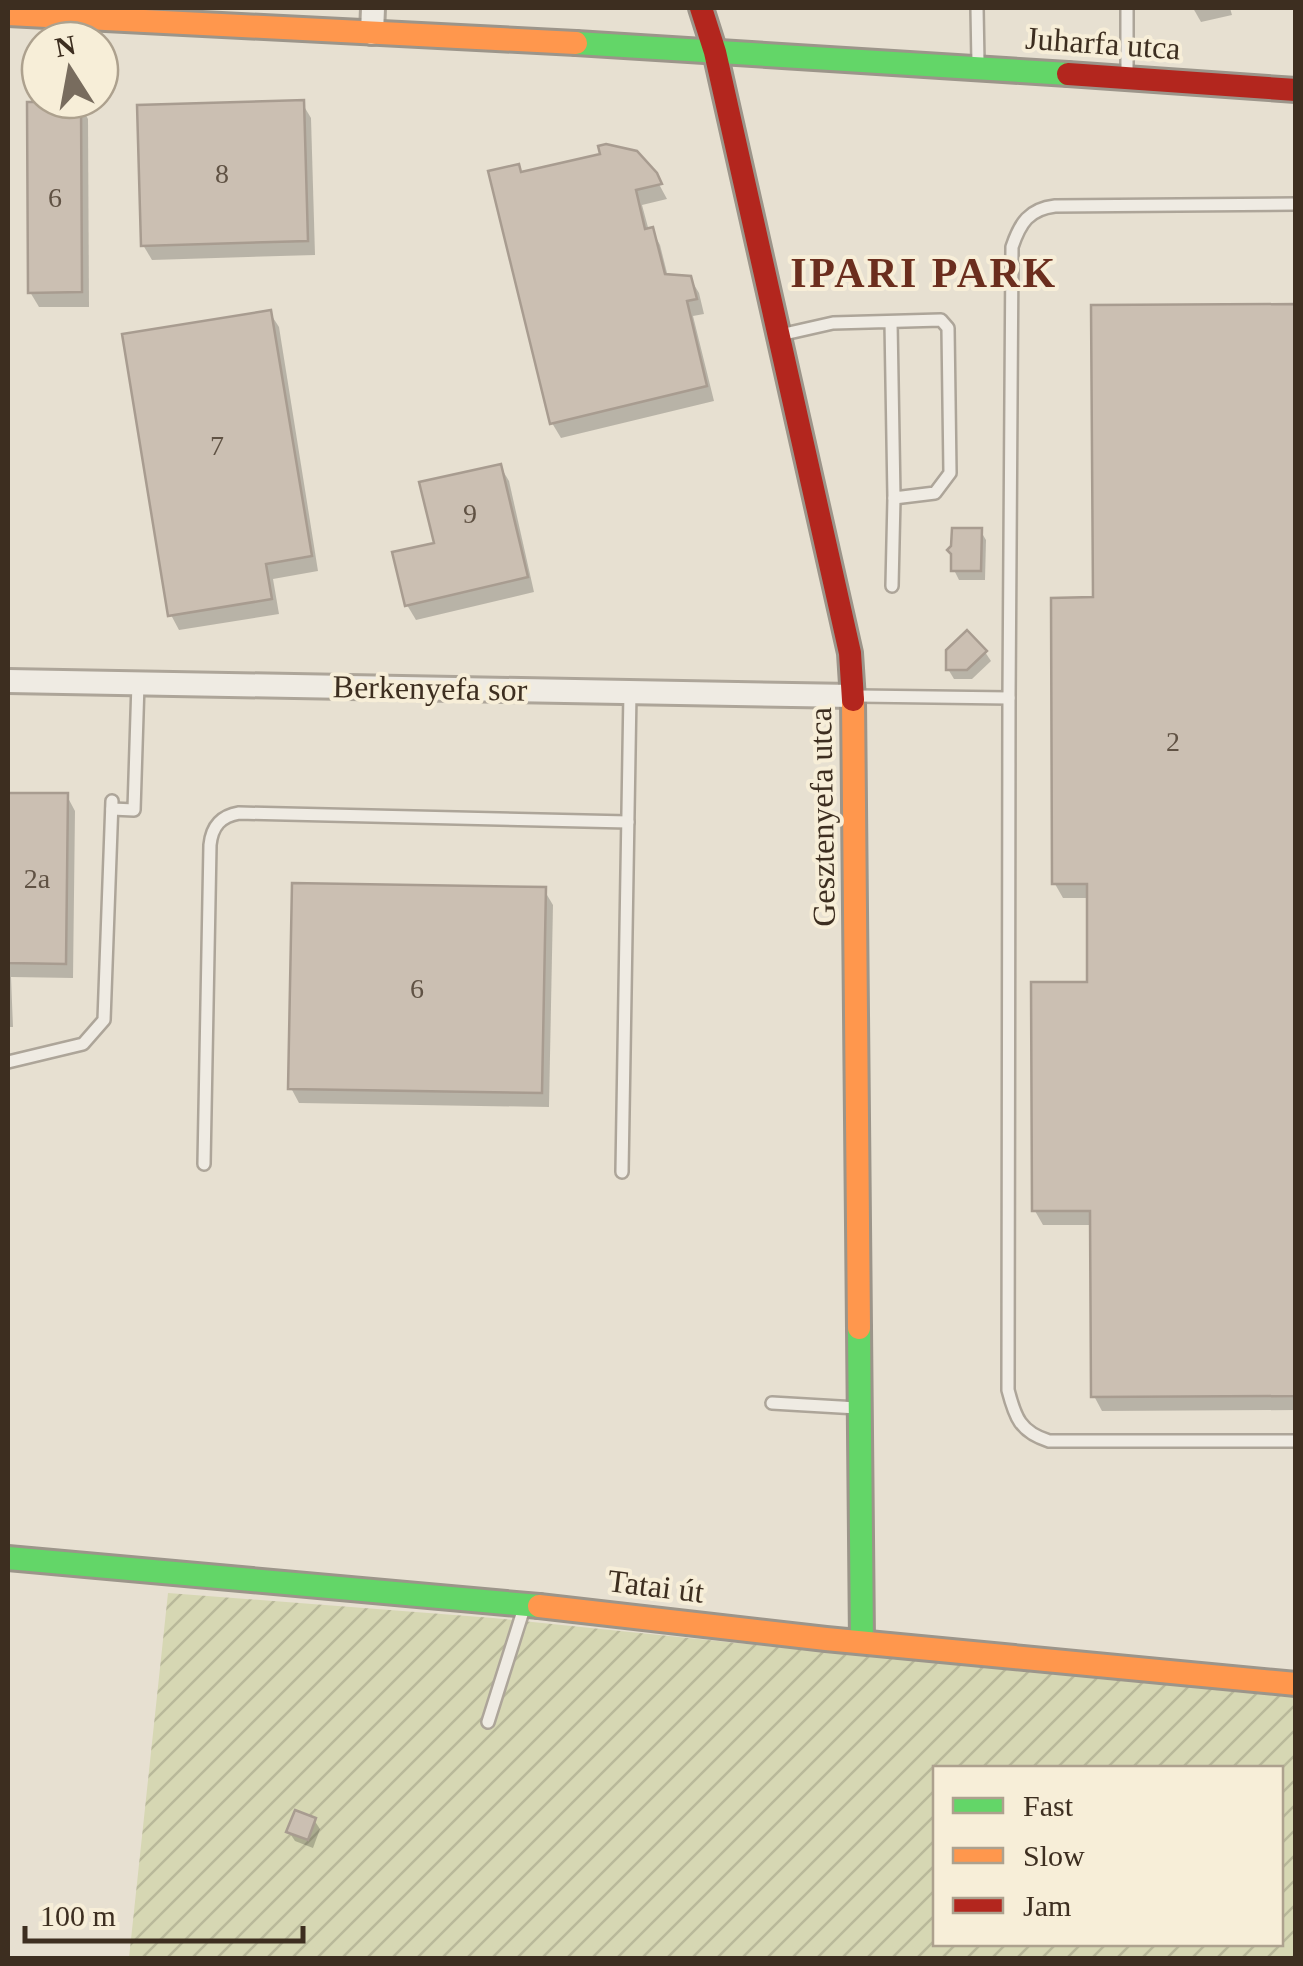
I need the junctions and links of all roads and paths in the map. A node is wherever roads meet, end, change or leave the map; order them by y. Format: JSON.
{"nodes":[{"id":1,"x":373,"y":8,"type":"edge"},
{"id":2,"x":701,"y":8,"type":"edge"},
{"id":3,"x":978,"y":8,"type":"edge"},
{"id":4,"x":1127,"y":8,"type":"edge"},
{"id":5,"x":8,"y":14,"type":"edge"},
{"id":6,"x":372,"y":33,"type":"junction"},
{"id":7,"x":715,"y":52,"type":"junction"},
{"id":8,"x":978,"y":67,"type":"junction"},
{"id":9,"x":1126,"y":77,"type":"junction"},
{"id":10,"x":1296,"y":90,"type":"edge"},
{"id":11,"x":1296,"y":204,"type":"edge"},
{"id":12,"x":891,"y":322,"type":"junction"},
{"id":13,"x":780,"y":334,"type":"junction"},
{"id":14,"x":894,"y":498,"type":"junction"},
{"id":15,"x":892,"y":586,"type":"dead end"},
{"id":16,"x":8,"y":680,"type":"edge"},
{"id":17,"x":138,"y":683,"type":"junction"},
{"id":18,"x":630,"y":692,"type":"junction"},
{"id":19,"x":853,"y":696,"type":"junction"},
{"id":20,"x":1009,"y":698,"type":"junction"},
{"id":21,"x":628,"y":822,"type":"junction"},
{"id":22,"x":8,"y":1062,"type":"edge"},
{"id":23,"x":204,"y":1164,"type":"dead end"},
{"id":24,"x":622,"y":1172,"type":"dead end"},
{"id":25,"x":772,"y":1402,"type":"dead end"},
{"id":26,"x":860,"y":1408,"type":"junction"},
{"id":27,"x":1296,"y":1441,"type":"edge"},
{"id":28,"x":8,"y":1558,"type":"edge"},
{"id":29,"x":525,"y":1604,"type":"junction"},
{"id":30,"x":862,"y":1642,"type":"junction"},
{"id":31,"x":1296,"y":1684,"type":"edge"},
{"id":32,"x":488,"y":1722,"type":"dead end"}],
"edges":[{"from":1,"to":6,"type":"street"},
{"from":2,"to":7,"type":"street","name":"Gesztenyefa utca"},
{"from":3,"to":8,"type":"lane"},
{"from":4,"to":9,"type":"lane"},
{"from":5,"to":6,"type":"street","name":"Juharfa utca"},
{"from":6,"to":7,"type":"street","name":"Juharfa utca"},
{"from":7,"to":8,"type":"street","name":"Juharfa utca"},
{"from":7,"to":13,"type":"street","name":"Gesztenyefa utca"},
{"from":8,"to":9,"type":"street","name":"Juharfa utca"},
{"from":9,"to":10,"type":"street","name":"Juharfa utca"},
{"from":11,"to":20,"type":"lane"},
{"from":12,"to":13,"type":"lane"},
{"from":12,"to":14,"type":"lane"},
{"from":12,"to":14,"type":"lane"},
{"from":13,"to":19,"type":"street","name":"Gesztenyefa utca"},
{"from":14,"to":15,"type":"lane"},
{"from":16,"to":17,"type":"street","name":"Berkenyefa sor"},
{"from":17,"to":18,"type":"street","name":"Berkenyefa sor"},
{"from":17,"to":22,"type":"lane"},
{"from":18,"to":19,"type":"street","name":"Berkenyefa sor"},
{"from":18,"to":21,"type":"lane"},
{"from":19,"to":20,"type":"lane"},
{"from":19,"to":26,"type":"street","name":"Gesztenyefa utca"},
{"from":20,"to":27,"type":"lane"},
{"from":21,"to":23,"type":"lane"},
{"from":21,"to":24,"type":"lane"},
{"from":25,"to":26,"type":"lane"},
{"from":26,"to":30,"type":"street","name":"Gesztenyefa utca"},
{"from":28,"to":29,"type":"street","name":"Tatai út"},
{"from":29,"to":30,"type":"street","name":"Tatai út"},
{"from":29,"to":32,"type":"lane"},
{"from":30,"to":31,"type":"street","name":"Tatai út"}]}
